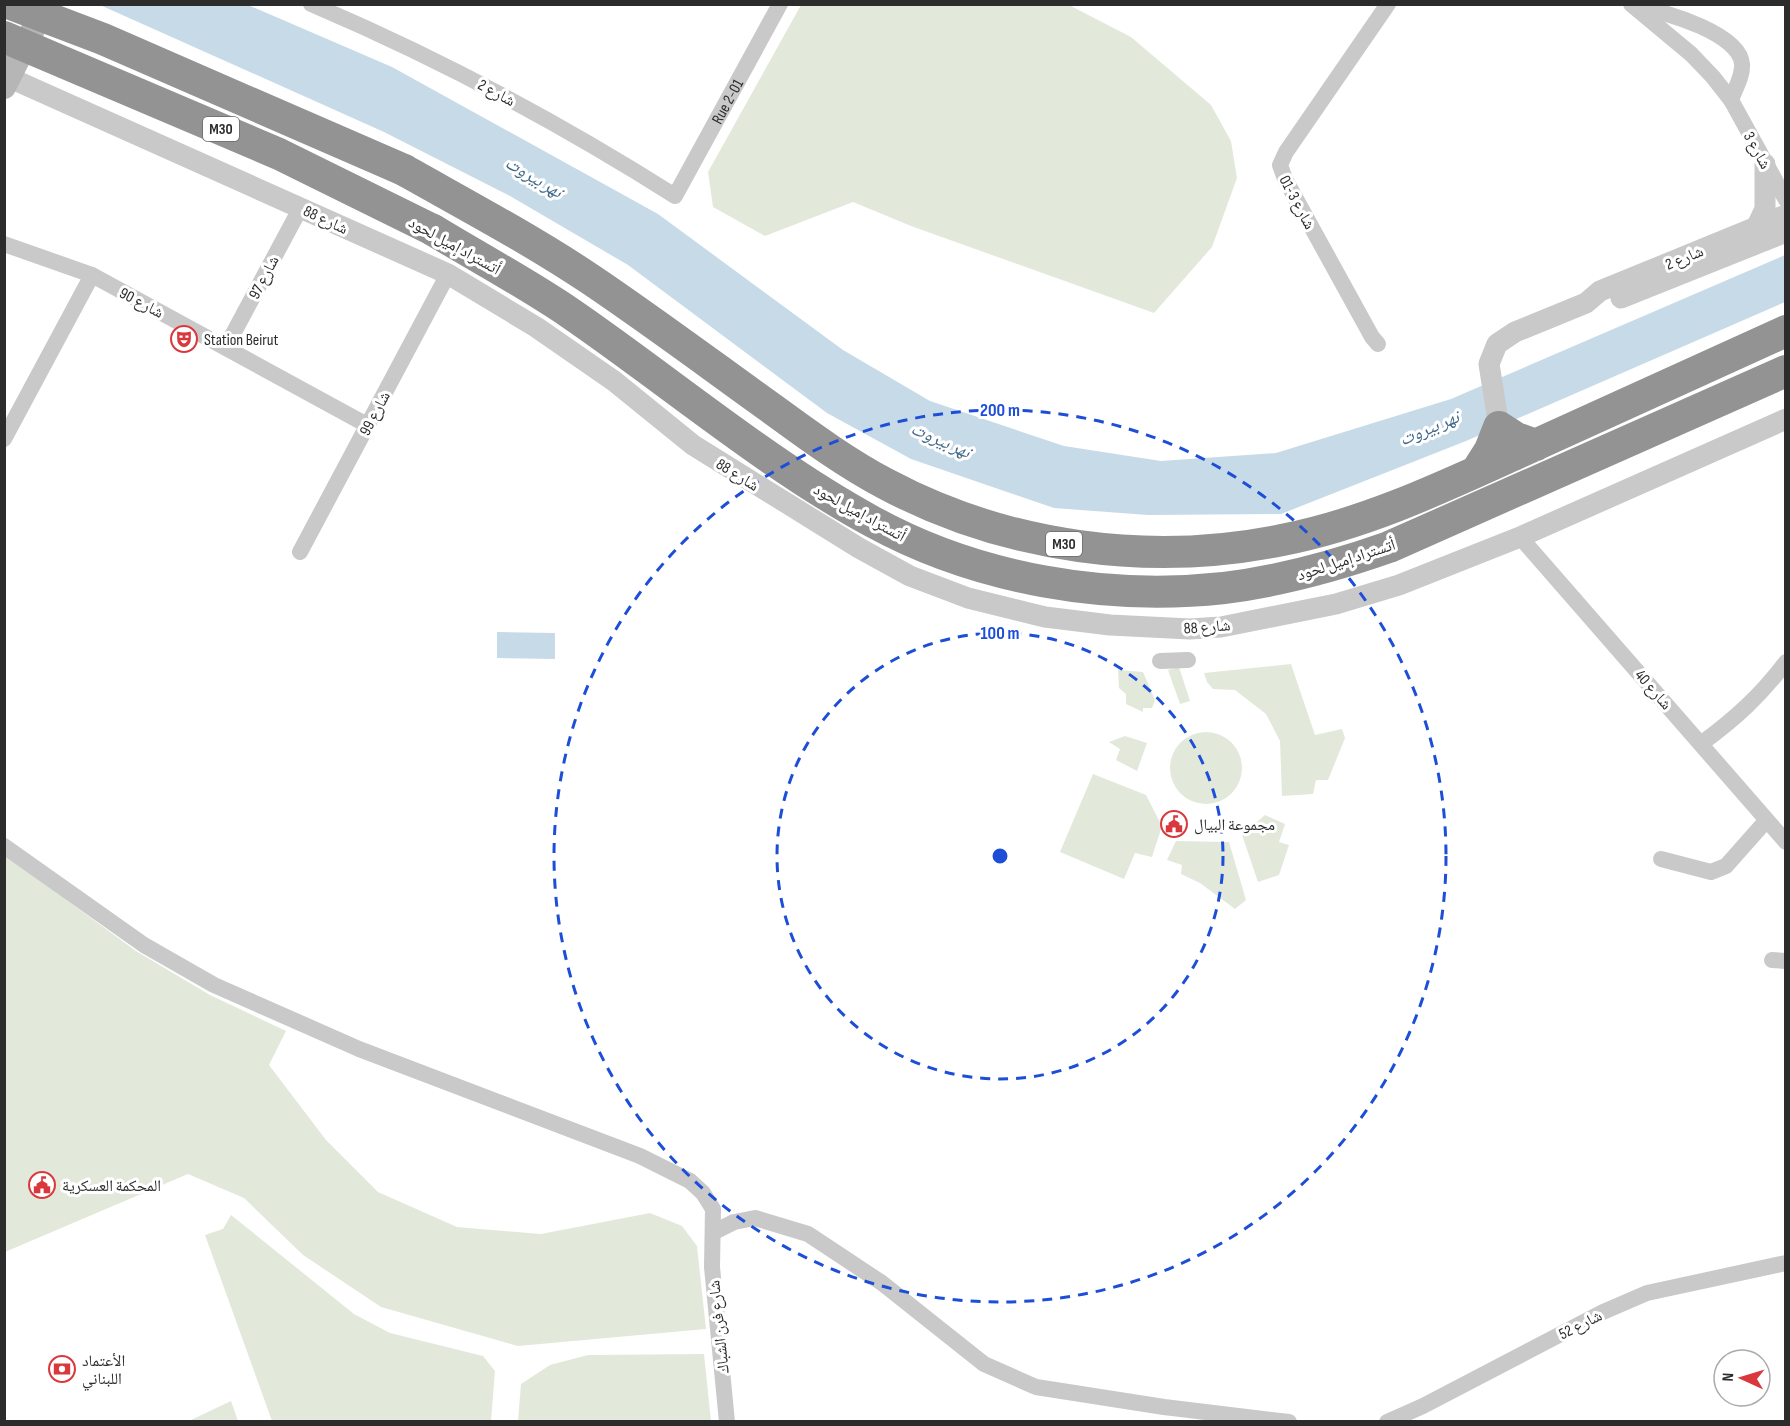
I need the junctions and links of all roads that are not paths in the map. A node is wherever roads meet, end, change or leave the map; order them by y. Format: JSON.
{"nodes":[{"id":1,"x":11,"y":4,"type":"edge"},
{"id":2,"x":21,"y":4,"type":"edge"},
{"id":3,"x":46,"y":4,"type":"edge"},
{"id":4,"x":311,"y":4,"type":"edge"},
{"id":5,"x":780,"y":4,"type":"edge"},
{"id":6,"x":1388,"y":4,"type":"edge"},
{"id":7,"x":1634,"y":6,"type":"edge"},
{"id":8,"x":4,"y":25,"type":"edge"},
{"id":9,"x":1712,"y":31,"type":"junction"},
{"id":10,"x":4,"y":37,"type":"edge"},
{"id":11,"x":1691,"y":54,"type":"junction"},
{"id":12,"x":7,"y":83,"type":"edge"},
{"id":13,"x":1731,"y":100,"type":"junction"},
{"id":14,"x":1773,"y":171,"type":"edge"},
{"id":15,"x":675,"y":196,"type":"joint"},
{"id":16,"x":1785,"y":200,"type":"edge"},
{"id":17,"x":301,"y":207,"type":"junction"},
{"id":18,"x":1785,"y":214,"type":"edge"},
{"id":19,"x":1756,"y":228,"type":"junction"},
{"id":20,"x":1785,"y":232,"type":"edge"},
{"id":21,"x":4,"y":244,"type":"edge"},
{"id":22,"x":92,"y":274,"type":"junction"},
{"id":23,"x":448,"y":274,"type":"junction"},
{"id":24,"x":1586,"y":303,"type":"junction"},
{"id":25,"x":1785,"y":331,"type":"edge"},
{"id":26,"x":1378,"y":344,"type":"dead end"},
{"id":27,"x":226,"y":347,"type":"junction"},
{"id":28,"x":1785,"y":371,"type":"edge"},
{"id":29,"x":1785,"y":419,"type":"edge"},
{"id":30,"x":367,"y":425,"type":"junction"},
{"id":31,"x":1499,"y":427,"type":"junction"},
{"id":32,"x":4,"y":440,"type":"edge"},
{"id":33,"x":1536,"y":445,"type":"junction"},
{"id":34,"x":1476,"y":472,"type":"junction"},
{"id":35,"x":1520,"y":537,"type":"junction"},
{"id":36,"x":300,"y":552,"type":"dead end"},
{"id":37,"x":1188,"y":660,"type":"dead end"},
{"id":38,"x":1161,"y":661,"type":"dead end"},
{"id":39,"x":1785,"y":662,"type":"edge"},
{"id":40,"x":1702,"y":743,"type":"junction"},
{"id":41,"x":1765,"y":822,"type":"junction"},
{"id":42,"x":1785,"y":842,"type":"edge"},
{"id":43,"x":4,"y":846,"type":"edge"},
{"id":44,"x":1661,"y":859,"type":"dead end"},
{"id":45,"x":714,"y":1232,"type":"junction"},
{"id":46,"x":1785,"y":1263,"type":"edge"},
{"id":47,"x":728,"y":1422,"type":"edge"},
{"id":48,"x":1289,"y":1422,"type":"edge"},
{"id":49,"x":1387,"y":1422,"type":"edge"}],
"edges":[{"from":1,"to":34,"type":"highway","name":"أتستراد إميل لحود","number":"M30","bridge":true},
{"from":2,"to":8,"type":"main road"},
{"from":3,"to":12,"type":"main road"},
{"from":4,"to":15,"type":"street","name":"شارع 2"},
{"from":5,"to":15,"type":"street","name":"Rue 2-01"},
{"from":6,"to":26,"type":"street","name":"شارع 3-01"},
{"from":7,"to":9,"type":"street","name":"شارع 3"},
{"from":7,"to":11,"type":"street","name":"شارع 3"},
{"from":9,"to":11,"type":"street"},
{"from":9,"to":13,"type":"street","name":"شارع 3"},
{"from":10,"to":28,"type":"highway","name":"أتستراد إميل لحود","number":"M30","bridge":true},
{"from":11,"to":13,"type":"street","name":"شارع 3"},
{"from":12,"to":17,"type":"street","name":"شارع 88"},
{"from":13,"to":14,"type":"street","name":"شارع 3"},
{"from":14,"to":16,"type":"street","name":"شارع 3"},
{"from":14,"to":19,"type":"street"},
{"from":17,"to":23,"type":"street","name":"شارع 88"},
{"from":17,"to":27,"type":"street","name":"شارع 97"},
{"from":18,"to":19,"type":"street","name":"شارع 2"},
{"from":19,"to":24,"type":"street","name":"شارع 2"},
{"from":20,"to":24,"type":"street","name":"شارع 2"},
{"from":21,"to":22,"type":"street","name":"شارع 90"},
{"from":22,"to":27,"type":"street","name":"شارع 90"},
{"from":22,"to":32,"type":"street"},
{"from":23,"to":30,"type":"street","name":"شارع 99"},
{"from":23,"to":35,"type":"street","name":"شارع 88"},
{"from":24,"to":31,"type":"street","name":"شارع 2"},
{"from":25,"to":33,"type":"highway","name":"أتستراد إميل لحود","number":"M30"},
{"from":27,"to":30,"type":"street","name":"شارع 90"},
{"from":29,"to":35,"type":"street","name":"شارع 88"},
{"from":30,"to":36,"type":"street","name":"شارع 99"},
{"from":31,"to":33,"type":"highway"},
{"from":31,"to":34,"type":"highway"},
{"from":33,"to":34,"type":"highway","name":"أتستراد إميل لحود","number":"M30"},
{"from":35,"to":40,"type":"street","name":"شارع 40"},
{"from":37,"to":38,"type":"street"},
{"from":39,"to":40,"type":"street"},
{"from":40,"to":41,"type":"street","name":"شارع 40"},
{"from":41,"to":42,"type":"street","name":"شارع 40"},
{"from":41,"to":44,"type":"street"},
{"from":43,"to":45,"type":"street","name":"شارع فرن الشباك"},
{"from":45,"to":47,"type":"street","name":"شارع فرن الشباك"},
{"from":45,"to":48,"type":"street"},
{"from":46,"to":49,"type":"street","name":"شارع 52"}]}
